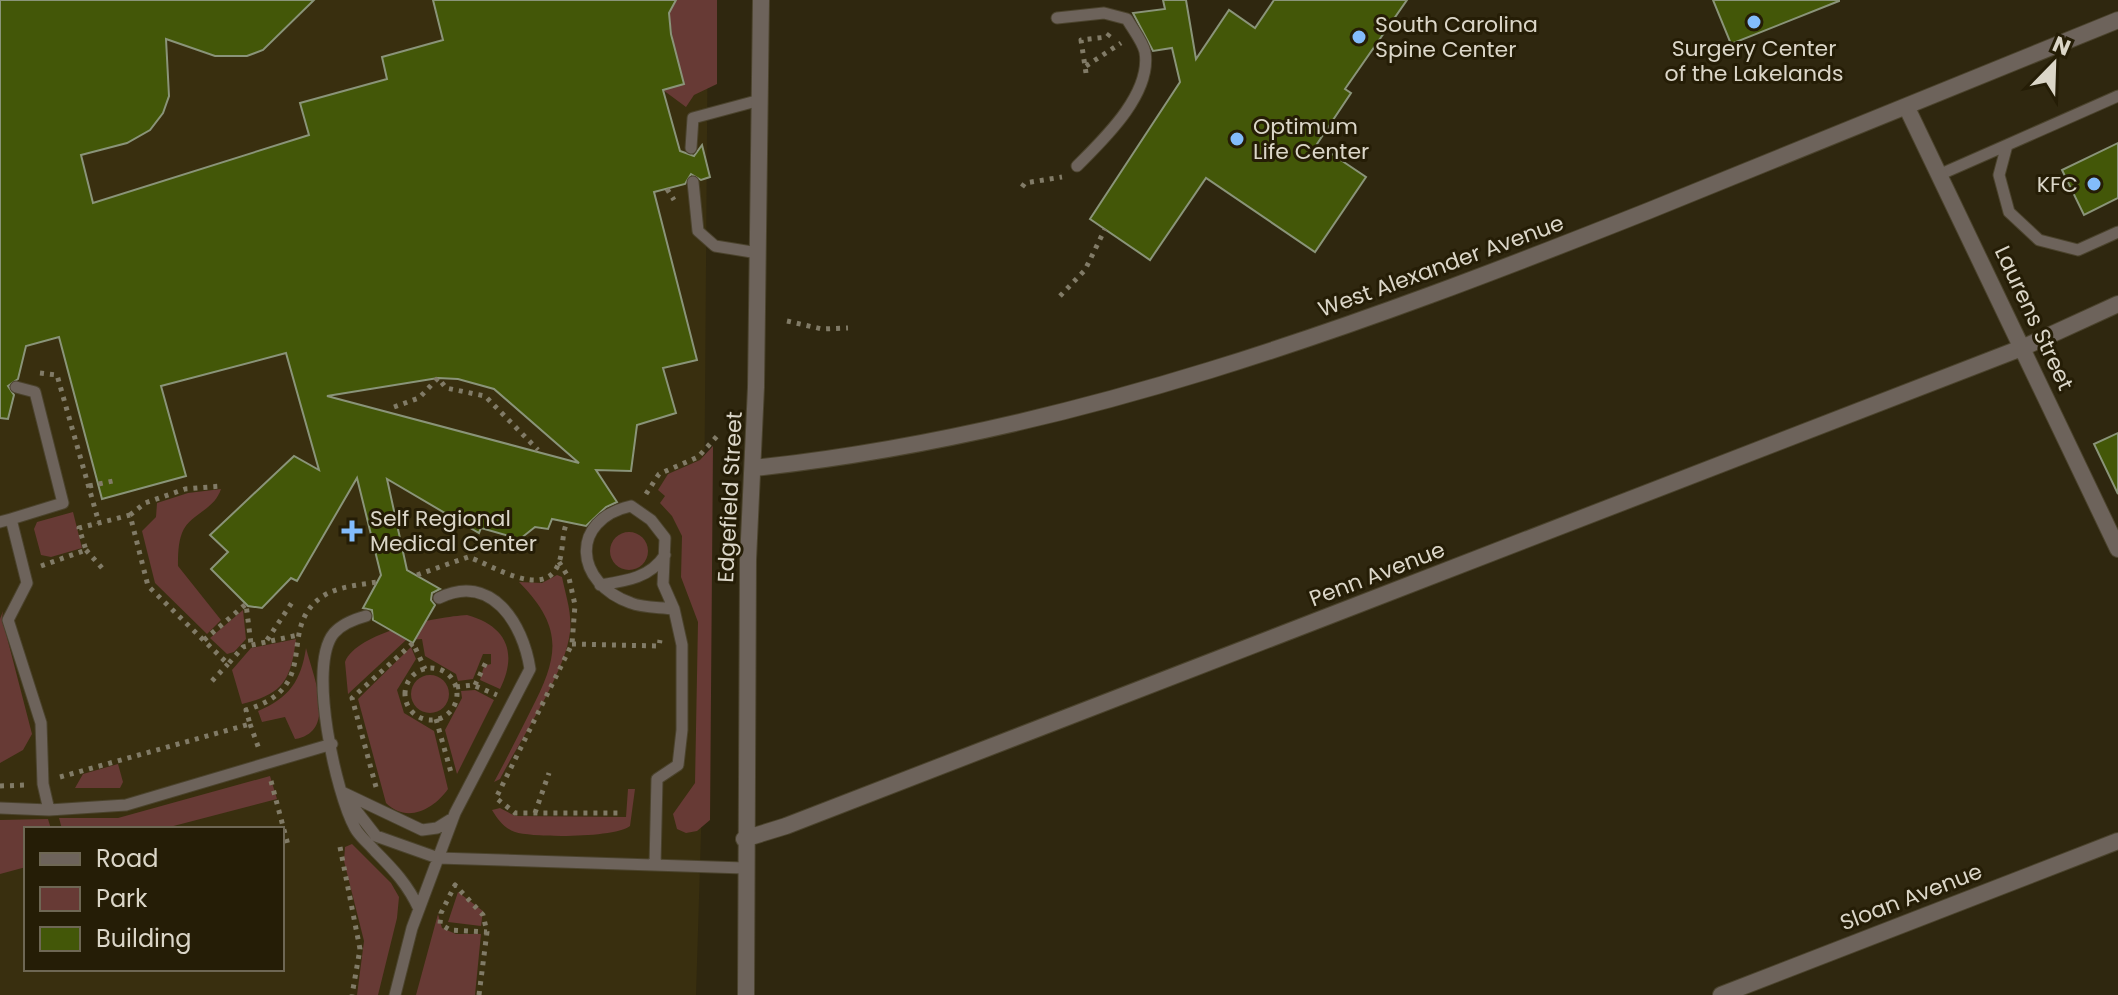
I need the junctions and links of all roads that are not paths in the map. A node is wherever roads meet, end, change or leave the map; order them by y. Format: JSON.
{"nodes":[{"id":1,"x":761,"y":0,"type":"edge"},
{"id":2,"x":1057,"y":18,"type":"dead end"},
{"id":3,"x":2118,"y":20,"type":"edge"},
{"id":4,"x":2118,"y":96,"type":"edge"},
{"id":5,"x":760,"y":100,"type":"junction"},
{"id":6,"x":1907,"y":108,"type":"junction"},
{"id":7,"x":2007,"y":145,"type":"junction"},
{"id":8,"x":691,"y":148,"type":"dead end"},
{"id":9,"x":1074,"y":170,"type":"road end"},
{"id":10,"x":1941,"y":174,"type":"junction"},
{"id":11,"x":693,"y":182,"type":"dead end"},
{"id":12,"x":2118,"y":232,"type":"edge"},
{"id":13,"x":758,"y":253,"type":"junction"},
{"id":14,"x":2118,"y":304,"type":"edge"},
{"id":15,"x":2024,"y":347,"type":"junction"},
{"id":16,"x":16,"y":387,"type":"dead end"},
{"id":17,"x":754,"y":468,"type":"junction"},
{"id":18,"x":6,"y":520,"type":"edge"},
{"id":19,"x":2118,"y":549,"type":"edge"},
{"id":20,"x":667,"y":553,"type":"junction"},
{"id":21,"x":600,"y":585,"type":"junction"},
{"id":22,"x":439,"y":598,"type":"dead end"},
{"id":23,"x":668,"y":608,"type":"junction"},
{"id":24,"x":366,"y":616,"type":"dead end"},
{"id":25,"x":332,"y":744,"type":"junction"},
{"id":26,"x":341,"y":791,"type":"junction"},
{"id":27,"x":0,"y":808,"type":"edge"},
{"id":28,"x":49,"y":810,"type":"junction"},
{"id":29,"x":351,"y":811,"type":"junction"},
{"id":30,"x":453,"y":818,"type":"junction"},
{"id":31,"x":744,"y":839,"type":"junction"},
{"id":32,"x":2118,"y":841,"type":"edge"},
{"id":33,"x":438,"y":858,"type":"junction"},
{"id":34,"x":655,"y":865,"type":"junction"},
{"id":35,"x":744,"y":868,"type":"junction"},
{"id":36,"x":419,"y":909,"type":"junction"},
{"id":37,"x":395,"y":995,"type":"edge"},
{"id":38,"x":746,"y":995,"type":"edge"},
{"id":39,"x":1721,"y":995,"type":"edge"}],
"edges":[{"from":1,"to":5,"type":"street","name":"Edgefield Street"},
{"from":2,"to":9,"type":"lane"},
{"from":3,"to":6,"type":"street","name":"West Alexander Avenue"},
{"from":4,"to":7,"type":"lane"},
{"from":5,"to":8,"type":"lane"},
{"from":5,"to":13,"type":"street","name":"Edgefield Street"},
{"from":6,"to":10,"type":"street","name":"Laurens Street"},
{"from":6,"to":17,"type":"street","name":"West Alexander Avenue"},
{"from":7,"to":10,"type":"lane"},
{"from":7,"to":12,"type":"lane"},
{"from":10,"to":15,"type":"street","name":"Laurens Street"},
{"from":11,"to":13,"type":"lane"},
{"from":13,"to":17,"type":"street","name":"Edgefield Street"},
{"from":14,"to":15,"type":"street","name":"Penn Avenue"},
{"from":15,"to":19,"type":"street","name":"Laurens Street"},
{"from":15,"to":31,"type":"street","name":"Penn Avenue"},
{"from":16,"to":18,"type":"lane"},
{"from":17,"to":31,"type":"street","name":"Edgefield Street"},
{"from":18,"to":28,"type":"lane"},
{"from":20,"to":21,"type":"lane"},
{"from":20,"to":21,"type":"lane"},
{"from":20,"to":23,"type":"lane"},
{"from":21,"to":23,"type":"lane"},
{"from":22,"to":30,"type":"lane"},
{"from":23,"to":34,"type":"lane"},
{"from":24,"to":25,"type":"lane"},
{"from":25,"to":26,"type":"lane"},
{"from":25,"to":28,"type":"lane"},
{"from":26,"to":29,"type":"lane"},
{"from":26,"to":30,"type":"lane"},
{"from":27,"to":28,"type":"lane"},
{"from":29,"to":33,"type":"lane"},
{"from":29,"to":36,"type":"lane"},
{"from":30,"to":33,"type":"lane"},
{"from":31,"to":35,"type":"street","name":"Edgefield Street"},
{"from":32,"to":39,"type":"street","name":"Sloan Avenue"},
{"from":33,"to":34,"type":"lane"},
{"from":33,"to":36,"type":"lane"},
{"from":34,"to":35,"type":"lane"},
{"from":35,"to":38,"type":"street","name":"Edgefield Street"},
{"from":36,"to":37,"type":"lane"}]}
